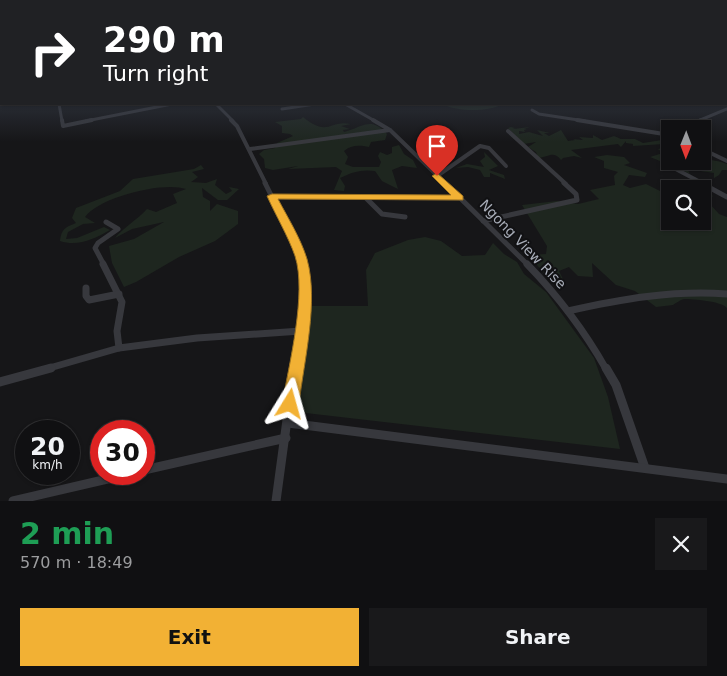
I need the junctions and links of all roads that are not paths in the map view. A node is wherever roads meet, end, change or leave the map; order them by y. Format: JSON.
{"nodes":[{"id":1,"x":60,"y":105,"type":"edge"},
{"id":2,"x":167,"y":105,"type":"edge"},
{"id":3,"x":217,"y":105,"type":"edge"},
{"id":4,"x":308,"y":105,"type":"edge"},
{"id":5,"x":347,"y":105,"type":"edge"},
{"id":6,"x":727,"y":108,"type":"edge"},
{"id":7,"x":282,"y":109,"type":"dead end"},
{"id":8,"x":532,"y":110,"type":"dead end"},
{"id":9,"x":700,"y":120,"type":"edge"},
{"id":10,"x":390,"y":130,"type":"junction"},
{"id":11,"x":508,"y":131,"type":"dead end"},
{"id":12,"x":661,"y":133,"type":"edge"},
{"id":13,"x":250,"y":149,"type":"junction"},
{"id":14,"x":711,"y":153,"type":"edge"},
{"id":15,"x":727,"y":161,"type":"edge"},
{"id":16,"x":506,"y":166,"type":"dead end"},
{"id":17,"x":677,"y":170,"type":"edge"},
{"id":18,"x":437,"y":176,"type":"junction"},
{"id":19,"x":272,"y":196,"type":"junction"},
{"id":20,"x":365,"y":197,"type":"junction"},
{"id":21,"x":727,"y":197,"type":"edge"},
{"id":22,"x":460,"y":198,"type":"junction"},
{"id":23,"x":405,"y":217,"type":"dead end"},
{"id":24,"x":483,"y":221,"type":"junction"},
{"id":25,"x":106,"y":222,"type":"dead end"},
{"id":26,"x":86,"y":288,"type":"dead end"},
{"id":27,"x":119,"y":294,"type":"junction"},
{"id":28,"x":727,"y":294,"type":"edge"},
{"id":29,"x":568,"y":311,"type":"junction"},
{"id":30,"x":301,"y":331,"type":"junction"},
{"id":31,"x":119,"y":348,"type":"junction"},
{"id":32,"x":0,"y":382,"type":"edge"},
{"id":33,"x":288,"y":423,"type":"junction"},
{"id":34,"x":286,"y":438,"type":"junction"},
{"id":35,"x":155,"y":468,"type":"edge"},
{"id":36,"x":645,"y":468,"type":"junction"},
{"id":37,"x":727,"y":479,"type":"edge"},
{"id":38,"x":90,"y":483,"type":"edge"},
{"id":39,"x":13,"y":501,"type":"edge"},
{"id":40,"x":276,"y":501,"type":"edge"}],
"edges":[{"from":1,"to":2,"type":"street"},
{"from":3,"to":13,"type":"street"},
{"from":4,"to":7,"type":"street"},
{"from":5,"to":10,"type":"street","name":"Ngong View Rise"},
{"from":6,"to":9,"type":"street"},
{"from":8,"to":12,"type":"street"},
{"from":10,"to":13,"type":"street"},
{"from":10,"to":18,"type":"street","name":"Ngong View Rise"},
{"from":11,"to":24,"type":"street"},
{"from":13,"to":19,"type":"street"},
{"from":14,"to":15,"type":"street"},
{"from":16,"to":18,"type":"street"},
{"from":17,"to":21,"type":"street"},
{"from":18,"to":22,"type":"street","name":"Ngong View Rise"},
{"from":19,"to":20,"type":"street"},
{"from":19,"to":30,"type":"street"},
{"from":20,"to":22,"type":"street"},
{"from":20,"to":23,"type":"street"},
{"from":22,"to":24,"type":"street","name":"Ngong View Rise"},
{"from":24,"to":29,"type":"street","name":"Ngong View Rise"},
{"from":25,"to":27,"type":"street"},
{"from":26,"to":27,"type":"street"},
{"from":27,"to":31,"type":"street"},
{"from":28,"to":29,"type":"street"},
{"from":29,"to":36,"type":"street","name":"Ngong View Rise"},
{"from":30,"to":31,"type":"street"},
{"from":30,"to":33,"type":"street"},
{"from":31,"to":32,"type":"street"},
{"from":33,"to":34,"type":"street"},
{"from":33,"to":36,"type":"street"},
{"from":34,"to":35,"type":"street"},
{"from":34,"to":40,"type":"street"},
{"from":36,"to":37,"type":"street"},
{"from":38,"to":39,"type":"street"}]}
